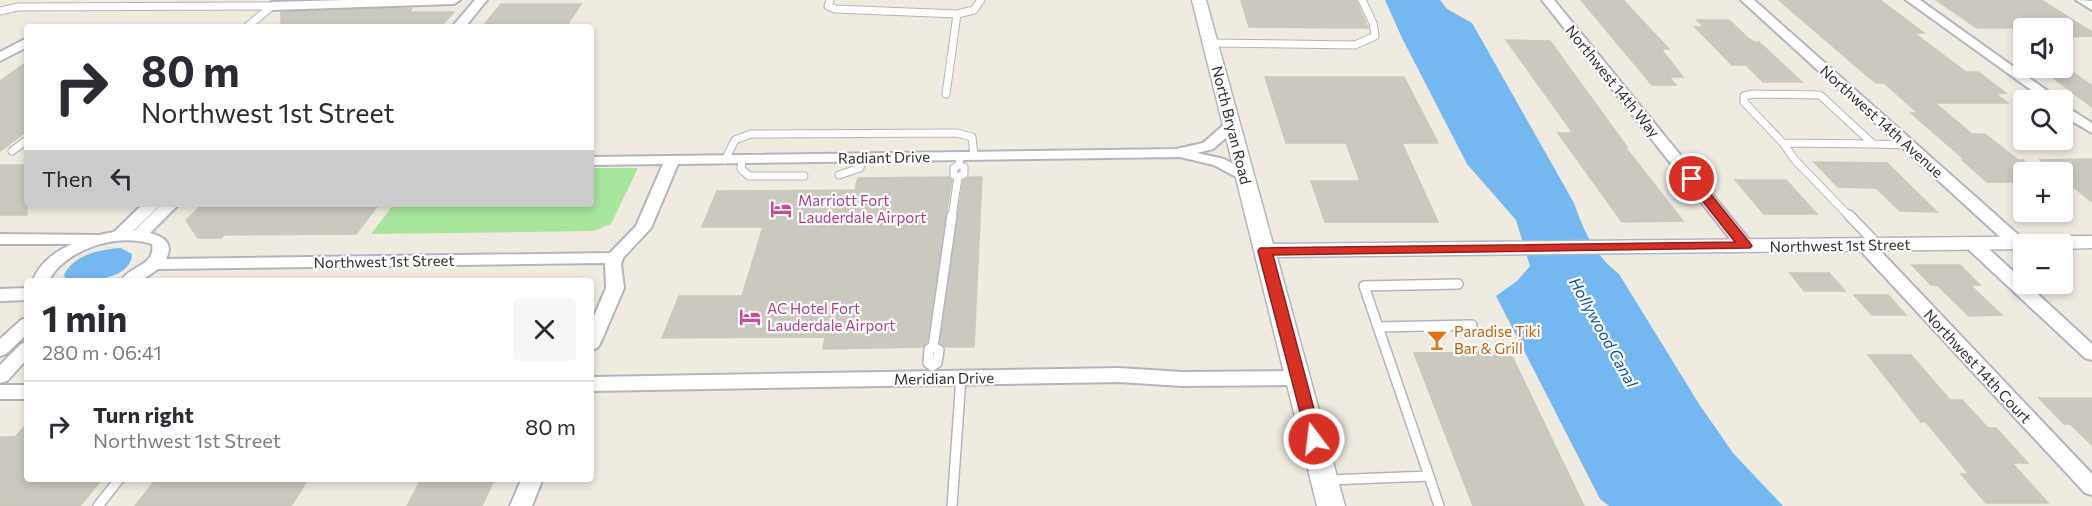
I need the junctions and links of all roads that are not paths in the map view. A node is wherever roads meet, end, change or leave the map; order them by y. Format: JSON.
{"nodes":[{"id":1,"x":454,"y":0,"type":"edge"},
{"id":2,"x":481,"y":0,"type":"edge"},
{"id":3,"x":830,"y":0,"type":"edge"},
{"id":4,"x":981,"y":0,"type":"edge"},
{"id":5,"x":1199,"y":0,"type":"edge"},
{"id":6,"x":1362,"y":0,"type":"edge"},
{"id":7,"x":1548,"y":0,"type":"edge"},
{"id":8,"x":1747,"y":0,"type":"edge"},
{"id":9,"x":1912,"y":0,"type":"edge"},
{"id":10,"x":2082,"y":0,"type":"edge"},
{"id":11,"x":272,"y":6,"type":"junction"},
{"id":12,"x":2092,"y":6,"type":"edge"},
{"id":13,"x":0,"y":10,"type":"edge"},
{"id":14,"x":957,"y":15,"type":"junction"},
{"id":15,"x":251,"y":24,"type":"edge"},
{"id":16,"x":461,"y":24,"type":"edge"},
{"id":17,"x":24,"y":43,"type":"edge"},
{"id":18,"x":1211,"y":43,"type":"junction"},
{"id":19,"x":0,"y":57,"type":"edge"},
{"id":20,"x":2039,"y":90,"type":"edge"},
{"id":21,"x":946,"y":94,"type":"dead end"},
{"id":22,"x":2073,"y":116,"type":"edge"},
{"id":23,"x":1232,"y":125,"type":"junction"},
{"id":24,"x":2092,"y":129,"type":"edge"},
{"id":25,"x":24,"y":142,"type":"edge"},
{"id":26,"x":1783,"y":143,"type":"junction"},
{"id":27,"x":1874,"y":145,"type":"junction"},
{"id":28,"x":1909,"y":145,"type":"junction"},
{"id":29,"x":12,"y":152,"type":"dead end"},
{"id":30,"x":1176,"y":153,"type":"junction"},
{"id":31,"x":864,"y":157,"type":"junction"},
{"id":32,"x":742,"y":159,"type":"junction"},
{"id":33,"x":725,"y":160,"type":"junction"},
{"id":34,"x":594,"y":161,"type":"edge"},
{"id":35,"x":672,"y":161,"type":"junction"},
{"id":36,"x":964,"y":161,"type":"junction"},
{"id":37,"x":839,"y":175,"type":"dead end"},
{"id":38,"x":804,"y":176,"type":"dead end"},
{"id":39,"x":1245,"y":176,"type":"junction"},
{"id":40,"x":149,"y":207,"type":"edge"},
{"id":41,"x":168,"y":207,"type":"edge"},
{"id":42,"x":140,"y":234,"type":"junction"},
{"id":43,"x":120,"y":235,"type":"junction"},
{"id":44,"x":0,"y":239,"type":"edge"},
{"id":45,"x":101,"y":239,"type":"junction"},
{"id":46,"x":2013,"y":239,"type":"edge"},
{"id":47,"x":2073,"y":242,"type":"edge"},
{"id":48,"x":2092,"y":242,"type":"edge"},
{"id":49,"x":1972,"y":243,"type":"junction"},
{"id":50,"x":2013,"y":243,"type":"edge"},
{"id":51,"x":1870,"y":244,"type":"junction"},
{"id":52,"x":1745,"y":246,"type":"junction"},
{"id":53,"x":1265,"y":251,"type":"junction"},
{"id":54,"x":615,"y":258,"type":"junction"},
{"id":55,"x":154,"y":264,"type":"junction"},
{"id":56,"x":42,"y":278,"type":"edge"},
{"id":57,"x":133,"y":278,"type":"edge"},
{"id":58,"x":1458,"y":284,"type":"dead end"},
{"id":59,"x":24,"y":294,"type":"edge"},
{"id":60,"x":0,"y":295,"type":"edge"},
{"id":61,"x":1472,"y":325,"type":"dead end"},
{"id":62,"x":24,"y":327,"type":"edge"},
{"id":63,"x":1378,"y":327,"type":"junction"},
{"id":64,"x":594,"y":337,"type":"edge"},
{"id":65,"x":0,"y":350,"type":"edge"},
{"id":66,"x":24,"y":351,"type":"edge"},
{"id":67,"x":2092,"y":354,"type":"edge"},
{"id":68,"x":932,"y":372,"type":"junction"},
{"id":69,"x":0,"y":376,"type":"edge"},
{"id":70,"x":961,"y":377,"type":"junction"},
{"id":71,"x":1298,"y":378,"type":"junction"},
{"id":72,"x":594,"y":384,"type":"edge"},
{"id":73,"x":0,"y":392,"type":"edge"},
{"id":74,"x":24,"y":392,"type":"edge"},
{"id":75,"x":1429,"y":476,"type":"junction"},
{"id":76,"x":1324,"y":480,"type":"junction"},
{"id":77,"x":117,"y":482,"type":"edge"},
{"id":78,"x":531,"y":482,"type":"edge"},
{"id":79,"x":2092,"y":487,"type":"edge"},
{"id":80,"x":98,"y":506,"type":"edge"},
{"id":81,"x":521,"y":506,"type":"edge"},
{"id":82,"x":952,"y":506,"type":"edge"},
{"id":83,"x":1331,"y":506,"type":"edge"},
{"id":84,"x":1439,"y":506,"type":"edge"}],
"edges":[{"from":1,"to":11,"type":"street"},
{"from":2,"to":16,"type":"street"},
{"from":3,"to":14,"type":"lane"},
{"from":4,"to":14,"type":"lane"},
{"from":5,"to":18,"type":"street","name":"North Bryan Road"},
{"from":6,"to":18,"type":"lane"},
{"from":7,"to":52,"type":"street","name":"Northwest 14th Way"},
{"from":8,"to":28,"type":"street","name":"Northwest 14th Avenue"},
{"from":9,"to":20,"type":"street"},
{"from":10,"to":12,"type":"street"},
{"from":11,"to":13,"type":"lane"},
{"from":11,"to":15,"type":"lane"},
{"from":14,"to":21,"type":"lane"},
{"from":17,"to":19,"type":"street"},
{"from":18,"to":23,"type":"street","name":"North Bryan Road"},
{"from":22,"to":24,"type":"street"},
{"from":23,"to":30,"type":"street","name":"Radiant Drive"},
{"from":23,"to":39,"type":"street","name":"North Bryan Road"},
{"from":25,"to":29,"type":"lane"},
{"from":26,"to":27,"type":"lane"},
{"from":26,"to":27,"type":"lane"},
{"from":26,"to":51,"type":"lane"},
{"from":27,"to":28,"type":"lane"},
{"from":28,"to":46,"type":"street","name":"Northwest 14th Avenue"},
{"from":30,"to":36,"type":"street","name":"Radiant Drive"},
{"from":30,"to":39,"type":"street","name":"Radiant Drive"},
{"from":31,"to":32,"type":"street","name":"Radiant Drive"},
{"from":31,"to":36,"type":"street","name":"Radiant Drive"},
{"from":31,"to":37,"type":"lane"},
{"from":32,"to":33,"type":"street","name":"Radiant Drive"},
{"from":32,"to":38,"type":"lane"},
{"from":33,"to":35,"type":"street","name":"Radiant Drive"},
{"from":33,"to":36,"type":"lane"},
{"from":34,"to":35,"type":"street","name":"Radiant Drive"},
{"from":35,"to":54,"type":"street"},
{"from":36,"to":68,"type":"lane"},
{"from":39,"to":53,"type":"street","name":"North Bryan Road"},
{"from":40,"to":43,"type":"street"},
{"from":41,"to":42,"type":"street"},
{"from":42,"to":43,"type":"street"},
{"from":42,"to":55,"type":"street"},
{"from":43,"to":45,"type":"street"},
{"from":44,"to":45,"type":"street"},
{"from":45,"to":56,"type":"street"},
{"from":47,"to":48,"type":"street","name":"Northwest 1st Street"},
{"from":49,"to":50,"type":"street","name":"Northwest 1st Street"},
{"from":49,"to":51,"type":"street","name":"Northwest 1st Street"},
{"from":49,"to":67,"type":"street"},
{"from":51,"to":52,"type":"street","name":"Northwest 1st Street"},
{"from":51,"to":79,"type":"street","name":"Northwest 14th Court"},
{"from":52,"to":53,"type":"street","name":"Northwest 1st Street"},
{"from":53,"to":71,"type":"street","name":"North Bryan Road"},
{"from":54,"to":55,"type":"street","name":"Northwest 1st Street"},
{"from":54,"to":64,"type":"street"},
{"from":55,"to":57,"type":"street"},
{"from":58,"to":63,"type":"lane"},
{"from":59,"to":60,"type":"street"},
{"from":61,"to":63,"type":"lane"},
{"from":62,"to":65,"type":"street"},
{"from":63,"to":75,"type":"lane"},
{"from":66,"to":69,"type":"street"},
{"from":68,"to":70,"type":"street","name":"Meridian Drive"},
{"from":68,"to":72,"type":"street","name":"Meridian Drive"},
{"from":70,"to":71,"type":"street","name":"Meridian Drive"},
{"from":70,"to":82,"type":"lane"},
{"from":71,"to":76,"type":"street","name":"North Bryan Road"},
{"from":73,"to":74,"type":"street"},
{"from":75,"to":76,"type":"lane"},
{"from":75,"to":84,"type":"lane"},
{"from":76,"to":83,"type":"street","name":"North Bryan Road"},
{"from":77,"to":80,"type":"lane"},
{"from":78,"to":81,"type":"street"}]}
